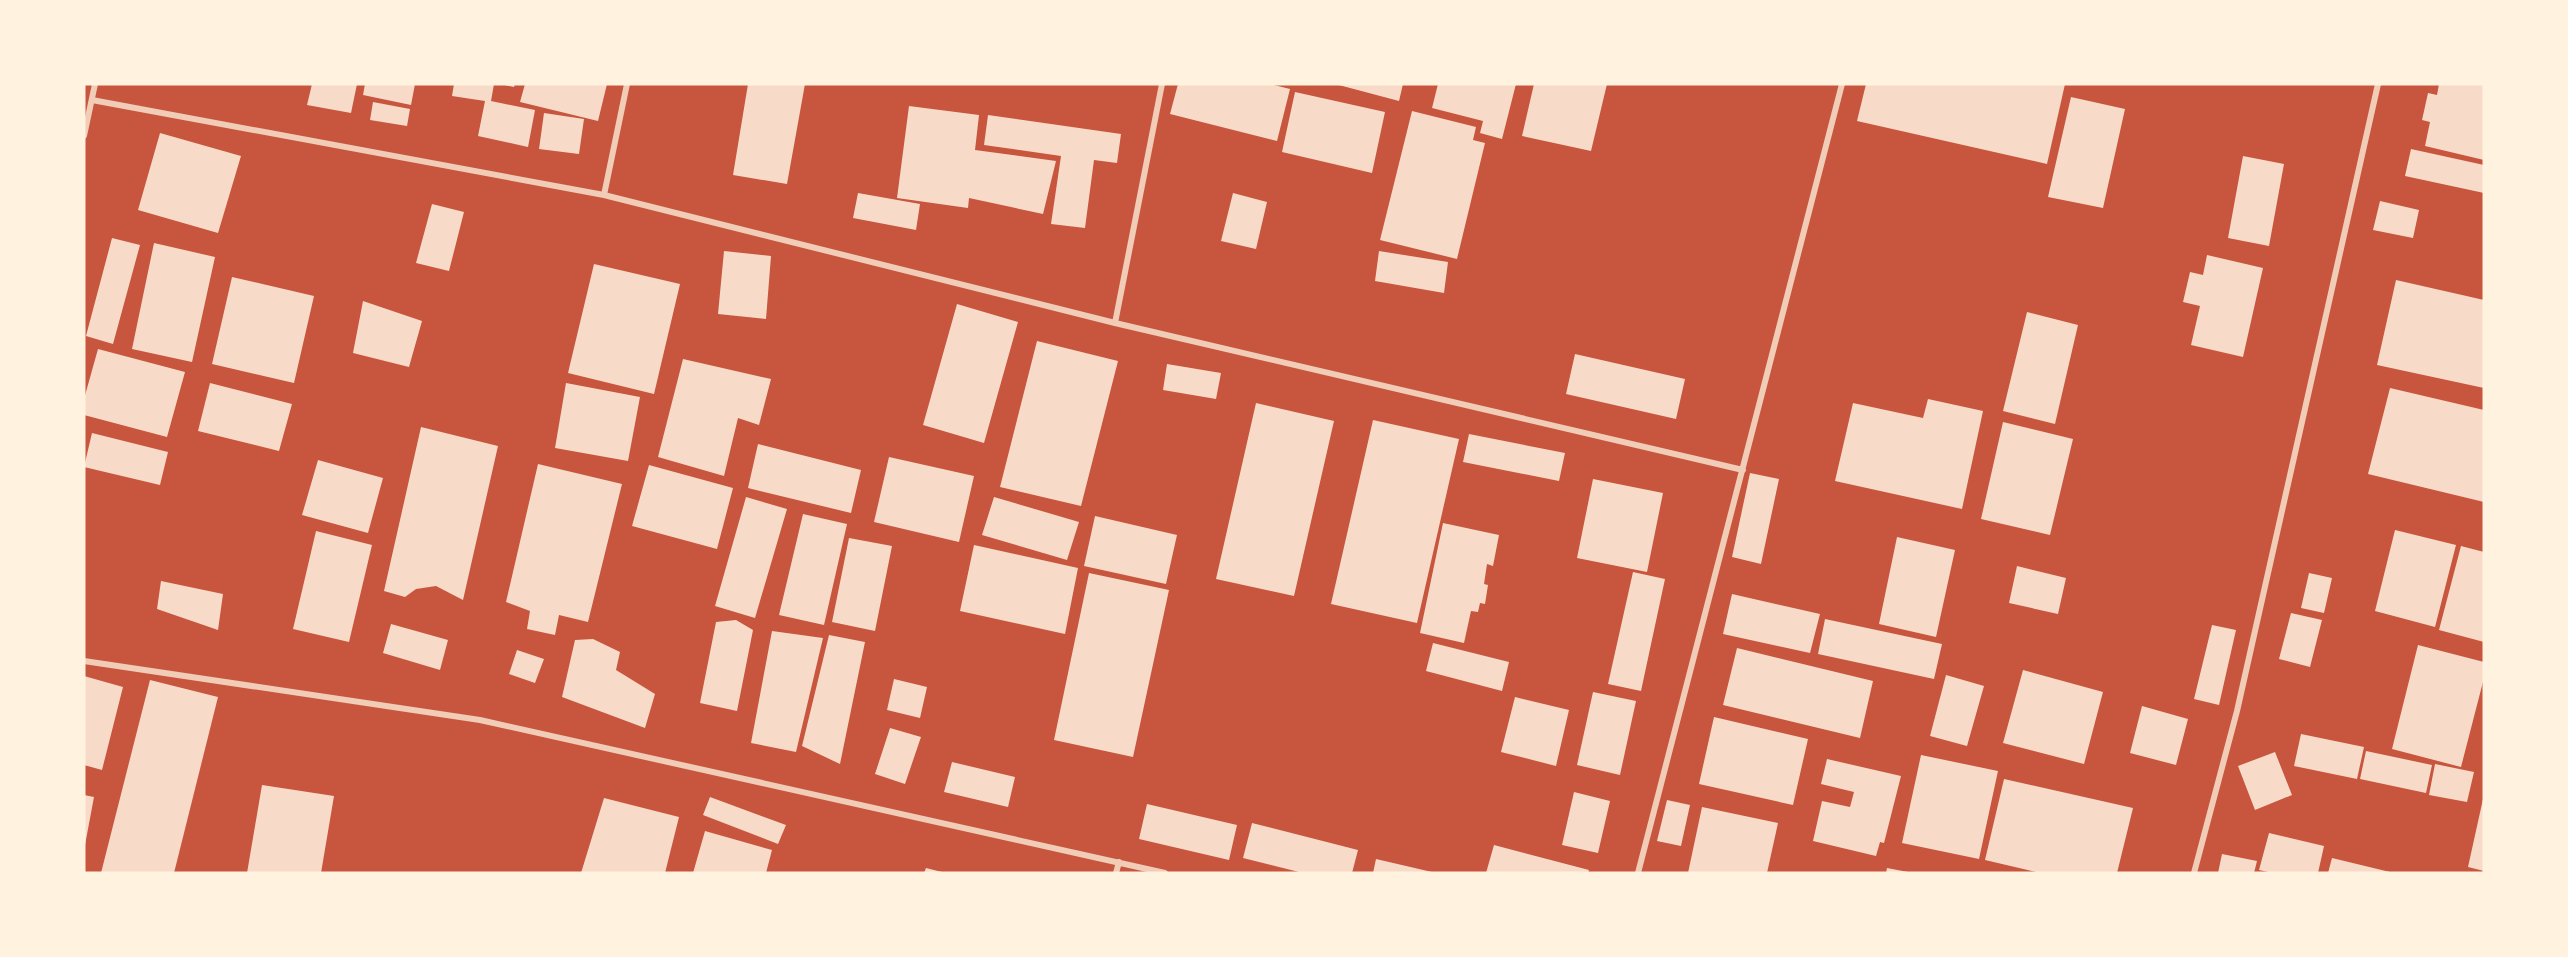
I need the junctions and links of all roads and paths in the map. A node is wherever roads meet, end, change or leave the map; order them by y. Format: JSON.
{"nodes":[{"id":1,"x":95,"y":84,"type":"edge"},
{"id":2,"x":627,"y":84,"type":"edge"},
{"id":3,"x":1162,"y":84,"type":"edge"},
{"id":4,"x":1842,"y":84,"type":"edge"},
{"id":5,"x":2378,"y":84,"type":"edge"},
{"id":6,"x":92,"y":100,"type":"junction"},
{"id":7,"x":84,"y":136,"type":"edge"},
{"id":8,"x":604,"y":195,"type":"junction"},
{"id":9,"x":1115,"y":323,"type":"junction"},
{"id":10,"x":1743,"y":470,"type":"junction"},
{"id":11,"x":84,"y":661,"type":"edge"},
{"id":12,"x":1119,"y":862,"type":"junction"},
{"id":13,"x":1116,"y":873,"type":"edge"},
{"id":14,"x":1165,"y":873,"type":"edge"},
{"id":15,"x":1638,"y":873,"type":"edge"},
{"id":16,"x":2194,"y":873,"type":"edge"}],
"edges":[{"from":1,"to":6,"type":"street"},
{"from":2,"to":8,"type":"street"},
{"from":3,"to":9,"type":"street"},
{"from":4,"to":10,"type":"street"},
{"from":5,"to":16,"type":"street"},
{"from":6,"to":7,"type":"street"},
{"from":6,"to":8,"type":"street"},
{"from":8,"to":9,"type":"street"},
{"from":9,"to":10,"type":"street"},
{"from":10,"to":15,"type":"street"},
{"from":11,"to":12,"type":"street"},
{"from":12,"to":13,"type":"street"},
{"from":12,"to":14,"type":"street"}]}
